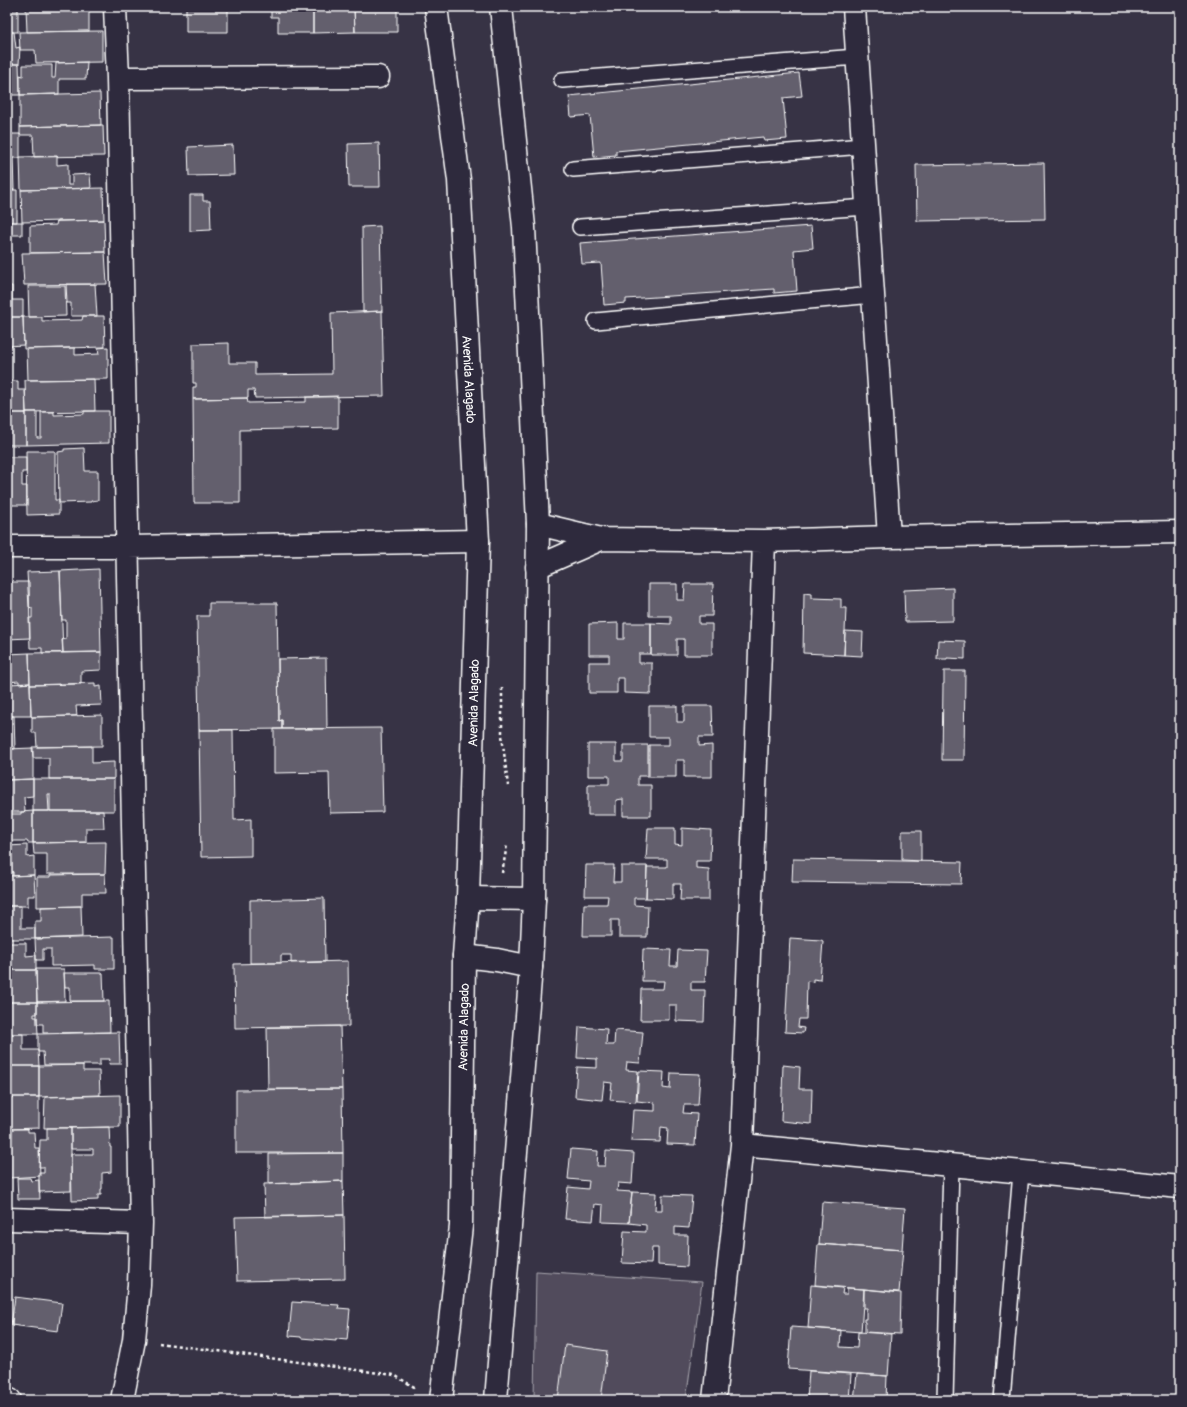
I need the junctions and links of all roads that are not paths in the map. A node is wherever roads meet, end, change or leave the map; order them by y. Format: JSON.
{"nodes":[{"id":1,"x":115,"y":7,"type":"edge"},
{"id":2,"x":436,"y":7,"type":"edge"},
{"id":3,"x":501,"y":7,"type":"edge"},
{"id":4,"x":854,"y":7,"type":"edge"},
{"id":5,"x":857,"y":57,"type":"junction"},
{"id":6,"x":378,"y":77,"type":"dead end"},
{"id":7,"x":118,"y":78,"type":"junction"},
{"id":8,"x":562,"y":80,"type":"dead end"},
{"id":9,"x":863,"y":146,"type":"junction"},
{"id":10,"x":573,"y":169,"type":"dead end"},
{"id":11,"x":867,"y":207,"type":"junction"},
{"id":12,"x":580,"y":227,"type":"dead end"},
{"id":13,"x":873,"y":296,"type":"junction"},
{"id":14,"x":596,"y":321,"type":"dead end"},
{"id":15,"x":538,"y":524,"type":"junction"},
{"id":16,"x":1180,"y":532,"type":"edge"},
{"id":17,"x":889,"y":537,"type":"junction"},
{"id":18,"x":602,"y":539,"type":"junction"},
{"id":19,"x":478,"y":541,"type":"junction"},
{"id":20,"x":764,"y":541,"type":"junction"},
{"id":21,"x":7,"y":547,"type":"edge"},
{"id":22,"x":128,"y":547,"type":"junction"},
{"id":23,"x":537,"y":567,"type":"junction"},
{"id":24,"x":468,"y":898,"type":"junction"},
{"id":25,"x":534,"y":899,"type":"junction"},
{"id":26,"x":464,"y":956,"type":"junction"},
{"id":27,"x":531,"y":968,"type":"junction"},
{"id":28,"x":742,"y":1145,"type":"junction"},
{"id":29,"x":950,"y":1165,"type":"junction"},
{"id":30,"x":1021,"y":1172,"type":"junction"},
{"id":31,"x":1180,"y":1187,"type":"edge"},
{"id":32,"x":7,"y":1219,"type":"edge"},
{"id":33,"x":140,"y":1223,"type":"junction"},
{"id":34,"x":7,"y":1399,"type":"edge"},
{"id":35,"x":10,"y":1400,"type":"edge"},
{"id":36,"x":122,"y":1400,"type":"edge"},
{"id":37,"x":441,"y":1400,"type":"edge"},
{"id":38,"x":496,"y":1400,"type":"edge"},
{"id":39,"x":714,"y":1400,"type":"edge"},
{"id":40,"x":945,"y":1400,"type":"edge"},
{"id":41,"x":1002,"y":1400,"type":"edge"}],
"edges":[{"from":1,"to":7,"type":"street"},
{"from":2,"to":19,"type":"street","name":"Avenida Alagado"},
{"from":3,"to":15,"type":"street"},
{"from":4,"to":5,"type":"street"},
{"from":5,"to":8,"type":"lane"},
{"from":5,"to":9,"type":"street"},
{"from":6,"to":7,"type":"street"},
{"from":7,"to":22,"type":"street"},
{"from":9,"to":10,"type":"lane"},
{"from":9,"to":11,"type":"street"},
{"from":11,"to":12,"type":"lane"},
{"from":11,"to":13,"type":"street"},
{"from":13,"to":14,"type":"lane"},
{"from":13,"to":17,"type":"street"},
{"from":15,"to":18,"type":"street"},
{"from":15,"to":23,"type":"street"},
{"from":16,"to":17,"type":"street"},
{"from":17,"to":20,"type":"street"},
{"from":18,"to":20,"type":"street"},
{"from":18,"to":23,"type":"street"},
{"from":19,"to":22,"type":"street"},
{"from":19,"to":24,"type":"street","name":"Avenida Alagado"},
{"from":20,"to":28,"type":"street"},
{"from":21,"to":22,"type":"street"},
{"from":22,"to":33,"type":"street"},
{"from":23,"to":25,"type":"street"},
{"from":24,"to":25,"type":"street"},
{"from":24,"to":26,"type":"street","name":"Avenida Alagado"},
{"from":25,"to":27,"type":"street"},
{"from":26,"to":27,"type":"street"},
{"from":26,"to":37,"type":"street","name":"Avenida Alagado"},
{"from":27,"to":38,"type":"street"},
{"from":28,"to":29,"type":"street"},
{"from":28,"to":39,"type":"street"},
{"from":29,"to":30,"type":"street"},
{"from":29,"to":40,"type":"lane"},
{"from":30,"to":31,"type":"street"},
{"from":30,"to":41,"type":"lane"},
{"from":32,"to":33,"type":"street"},
{"from":33,"to":36,"type":"street"},
{"from":34,"to":35,"type":"street"}]}
